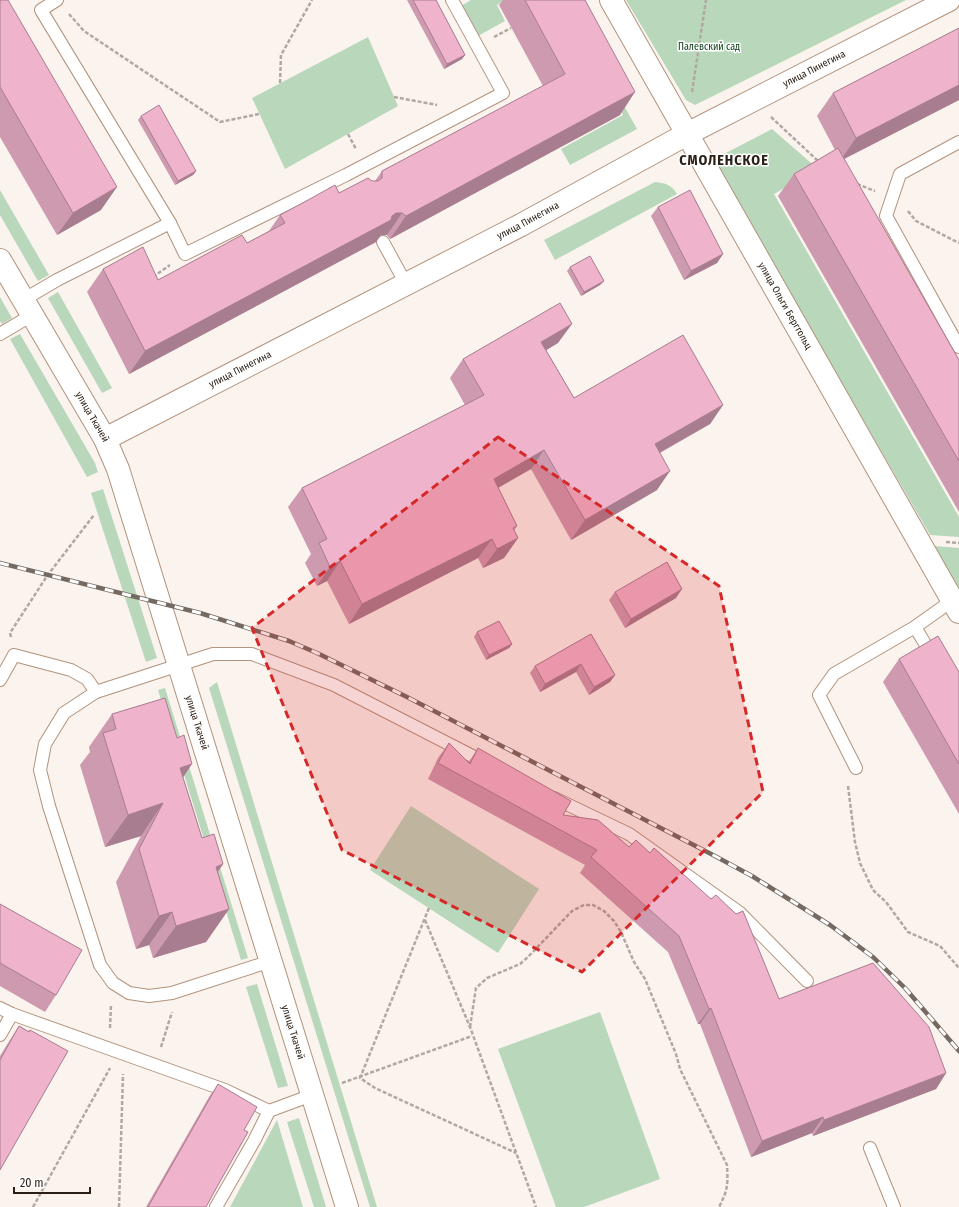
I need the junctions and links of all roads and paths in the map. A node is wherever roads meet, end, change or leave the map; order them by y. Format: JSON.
{"nodes":[{"id":1,"x":57,"y":0,"type":"edge"},
{"id":2,"x":312,"y":0,"type":"edge"},
{"id":3,"x":611,"y":0,"type":"edge"},
{"id":4,"x":706,"y":0,"type":"edge"},
{"id":5,"x":949,"y":0,"type":"edge"},
{"id":6,"x":454,"y":1,"type":"edge"},
{"id":7,"x":38,"y":5,"type":"edge"},
{"id":8,"x":280,"y":83,"type":"dead end"},
{"id":9,"x":394,"y":96,"type":"dead end"},
{"id":10,"x":691,"y":96,"type":"dead end"},
{"id":11,"x":467,"y":112,"type":"junction"},
{"id":12,"x":259,"y":114,"type":"dead end"},
{"id":13,"x":770,"y":117,"type":"dead end"},
{"id":14,"x":687,"y":134,"type":"junction"},
{"id":15,"x":959,"y":142,"type":"edge"},
{"id":16,"x":820,"y":163,"type":"edge"},
{"id":17,"x":346,"y":175,"type":"junction"},
{"id":18,"x":856,"y":184,"type":"edge"},
{"id":19,"x":352,"y":186,"type":"edge"},
{"id":20,"x":870,"y":190,"type":"junction"},
{"id":21,"x":864,"y":193,"type":"edge"},
{"id":22,"x":893,"y":194,"type":"junction"},
{"id":23,"x":170,"y":223,"type":"junction"},
{"id":24,"x":383,"y":242,"type":"edge"},
{"id":25,"x":959,"y":243,"type":"edge"},
{"id":26,"x":185,"y":254,"type":"junction"},
{"id":27,"x":0,"y":260,"type":"edge"},
{"id":28,"x":148,"y":280,"type":"edge"},
{"id":29,"x":406,"y":284,"type":"junction"},
{"id":30,"x":28,"y":307,"type":"junction"},
{"id":31,"x":0,"y":334,"type":"edge"},
{"id":32,"x":959,"y":347,"type":"edge"},
{"id":33,"x":105,"y":439,"type":"junction"},
{"id":34,"x":94,"y":515,"type":"dead end"},
{"id":35,"x":956,"y":606,"type":"edge"},
{"id":36,"x":915,"y":627,"type":"junction"},
{"id":37,"x":14,"y":655,"type":"junction"},
{"id":38,"x":179,"y":665,"type":"junction"},
{"id":39,"x":938,"y":666,"type":"edge"},
{"id":40,"x":0,"y":680,"type":"edge"},
{"id":41,"x":96,"y":692,"type":"junction"},
{"id":42,"x":846,"y":747,"type":"junction"},
{"id":43,"x":856,"y":768,"type":"dead end"},
{"id":44,"x":496,"y":769,"type":"edge"},
{"id":45,"x":546,"y":794,"type":"edge"},
{"id":46,"x":429,"y":908,"type":"dead end"},
{"id":47,"x":425,"y":920,"type":"junction"},
{"id":48,"x":271,"y":961,"type":"junction"},
{"id":49,"x":959,"y":968,"type":"edge"},
{"id":50,"x":807,"y":981,"type":"dead end"},
{"id":51,"x":113,"y":983,"type":"junction"},
{"id":52,"x":172,"y":993,"type":"junction"},
{"id":53,"x":0,"y":1008,"type":"edge"},
{"id":54,"x":12,"y":1014,"type":"junction"},
{"id":55,"x":470,"y":1027,"type":"junction"},
{"id":56,"x":0,"y":1035,"type":"edge"},
{"id":57,"x":472,"y":1036,"type":"junction"},
{"id":58,"x":117,"y":1051,"type":"junction"},
{"id":59,"x":155,"y":1064,"type":"junction"},
{"id":60,"x":360,"y":1078,"type":"junction"},
{"id":61,"x":342,"y":1083,"type":"dead end"},
{"id":62,"x":312,"y":1095,"type":"junction"},
{"id":63,"x":269,"y":1111,"type":"junction"},
{"id":64,"x":870,"y":1148,"type":"dead end"},
{"id":65,"x":516,"y":1153,"type":"junction"},
{"id":66,"x":33,"y":1207,"type":"edge"},
{"id":67,"x":119,"y":1207,"type":"edge"},
{"id":68,"x":216,"y":1207,"type":"edge"},
{"id":69,"x":347,"y":1207,"type":"edge"},
{"id":70,"x":536,"y":1207,"type":"edge"},
{"id":71,"x":719,"y":1207,"type":"edge"},
{"id":72,"x":894,"y":1207,"type":"edge"}],
"edges":[{"from":1,"to":7,"type":"lane"},
{"from":1,"to":12,"type":"path"},
{"from":2,"to":8,"type":"path"},
{"from":3,"to":14,"type":"street","name":"улица Ольги Берггольц"},
{"from":4,"to":10,"type":"path"},
{"from":5,"to":14,"type":"street","name":"улица Пинегина"},
{"from":6,"to":11,"type":"lane"},
{"from":7,"to":23,"type":"lane"},
{"from":9,"to":11,"type":"path"},
{"from":11,"to":17,"type":"lane"},
{"from":13,"to":16,"type":"path"},
{"from":14,"to":29,"type":"street","name":"улица Пинегина"},
{"from":14,"to":35,"type":"street","name":"улица Ольги Берггольц"},
{"from":15,"to":22,"type":"lane"},
{"from":17,"to":19,"type":"lane"},
{"from":17,"to":26,"type":"lane"},
{"from":18,"to":20,"type":"path"},
{"from":20,"to":21,"type":"path"},
{"from":20,"to":22,"type":"path"},
{"from":22,"to":25,"type":"path"},
{"from":22,"to":32,"type":"lane"},
{"from":23,"to":26,"type":"lane"},
{"from":23,"to":30,"type":"lane"},
{"from":24,"to":29,"type":"lane"},
{"from":26,"to":28,"type":"path"},
{"from":27,"to":30,"type":"street","name":"улица Ткачей"},
{"from":29,"to":33,"type":"street","name":"улица Пинегина"},
{"from":30,"to":31,"type":"lane"},
{"from":30,"to":33,"type":"street","name":"улица Ткачей"},
{"from":33,"to":38,"type":"street","name":"улица Ткачей"},
{"from":34,"to":37,"type":"path"},
{"from":35,"to":36,"type":"lane"},
{"from":36,"to":39,"type":"lane"},
{"from":36,"to":42,"type":"lane"},
{"from":37,"to":40,"type":"lane"},
{"from":37,"to":41,"type":"lane"},
{"from":38,"to":41,"type":"lane"},
{"from":38,"to":44,"type":"lane"},
{"from":38,"to":48,"type":"street","name":"улица Ткачей"},
{"from":41,"to":51,"type":"lane"},
{"from":42,"to":43,"type":"lane"},
{"from":42,"to":49,"type":"path"},
{"from":45,"to":50,"type":"lane"},
{"from":46,"to":47,"type":"path"},
{"from":47,"to":55,"type":"path"},
{"from":47,"to":60,"type":"path"},
{"from":48,"to":52,"type":"lane"},
{"from":48,"to":62,"type":"street","name":"улица Ткачей"},
{"from":51,"to":52,"type":"lane"},
{"from":51,"to":58,"type":"path"},
{"from":52,"to":59,"type":"path"},
{"from":53,"to":54,"type":"lane"},
{"from":54,"to":56,"type":"lane"},
{"from":54,"to":58,"type":"lane"},
{"from":55,"to":57,"type":"path"},
{"from":55,"to":71,"type":"path"},
{"from":57,"to":60,"type":"path"},
{"from":57,"to":65,"type":"path"},
{"from":58,"to":59,"type":"lane"},
{"from":58,"to":66,"type":"path"},
{"from":58,"to":67,"type":"path"},
{"from":59,"to":63,"type":"lane"},
{"from":60,"to":61,"type":"path"},
{"from":60,"to":65,"type":"path"},
{"from":62,"to":63,"type":"lane"},
{"from":62,"to":69,"type":"street","name":"улица Ткачей"},
{"from":63,"to":68,"type":"lane"},
{"from":64,"to":72,"type":"lane"},
{"from":65,"to":70,"type":"path"}]}
